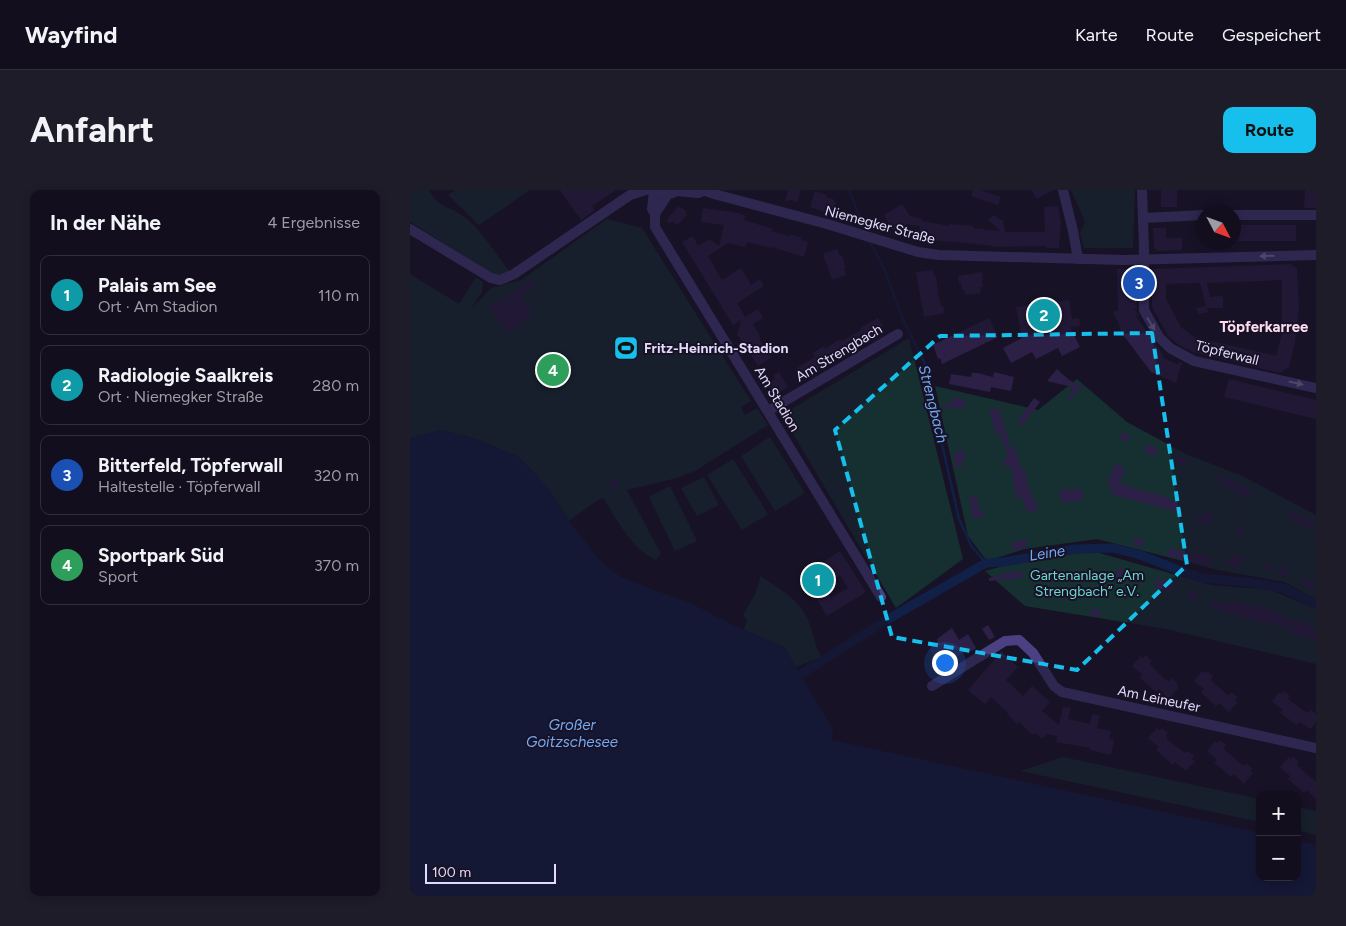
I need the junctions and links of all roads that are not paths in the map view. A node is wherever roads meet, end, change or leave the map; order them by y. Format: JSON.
{"nodes":[{"id":1,"x":651,"y":190,"type":"edge"},
{"id":2,"x":703,"y":190,"type":"edge"},
{"id":3,"x":1062,"y":190,"type":"edge"},
{"id":4,"x":1142,"y":190,"type":"edge"},
{"id":5,"x":632,"y":192,"type":"edge"},
{"id":6,"x":674,"y":192,"type":"edge"},
{"id":7,"x":655,"y":214,"type":"junction"},
{"id":8,"x":1316,"y":214,"type":"edge"},
{"id":9,"x":1196,"y":215,"type":"edge"},
{"id":10,"x":1241,"y":215,"type":"edge"},
{"id":11,"x":1143,"y":218,"type":"junction"},
{"id":12,"x":410,"y":228,"type":"edge"},
{"id":13,"x":1316,"y":255,"type":"edge"},
{"id":14,"x":1078,"y":259,"type":"junction"},
{"id":15,"x":1143,"y":260,"type":"junction"},
{"id":16,"x":898,"y":334,"type":"dead end"},
{"id":17,"x":1316,"y":388,"type":"edge"},
{"id":18,"x":768,"y":411,"type":"junction"},
{"id":19,"x":881,"y":597,"type":"dead end"},
{"id":20,"x":932,"y":686,"type":"dead end"},
{"id":21,"x":1316,"y":748,"type":"edge"}],
"edges":[{"from":1,"to":5,"type":"street","name":"Niemegker Straße"},
{"from":1,"to":6,"type":"street","name":"Niemegker Straße"},
{"from":1,"to":7,"type":"street","name":"Am Stadion"},
{"from":2,"to":6,"type":"street","name":"Niemegker Straße"},
{"from":2,"to":14,"type":"street","name":"Niemegker Straße"},
{"from":3,"to":14,"type":"street"},
{"from":4,"to":11,"type":"street","name":"Töpferwall"},
{"from":5,"to":12,"type":"street","name":"Niemegker Straße"},
{"from":6,"to":7,"type":"street"},
{"from":7,"to":18,"type":"street","name":"Am Stadion"},
{"from":8,"to":10,"type":"street"},
{"from":9,"to":11,"type":"street"},
{"from":11,"to":15,"type":"street","name":"Töpferwall"},
{"from":13,"to":15,"type":"street","name":"Niemegker Straße","one_way":true},
{"from":14,"to":15,"type":"street","name":"Niemegker Straße"},
{"from":15,"to":17,"type":"street","name":"Töpferwall","one_way":true},
{"from":16,"to":18,"type":"street","name":"Am Strengbach"},
{"from":18,"to":19,"type":"street","name":"Am Stadion"},
{"from":20,"to":21,"type":"street","name":"Am Leineufer"}]}
